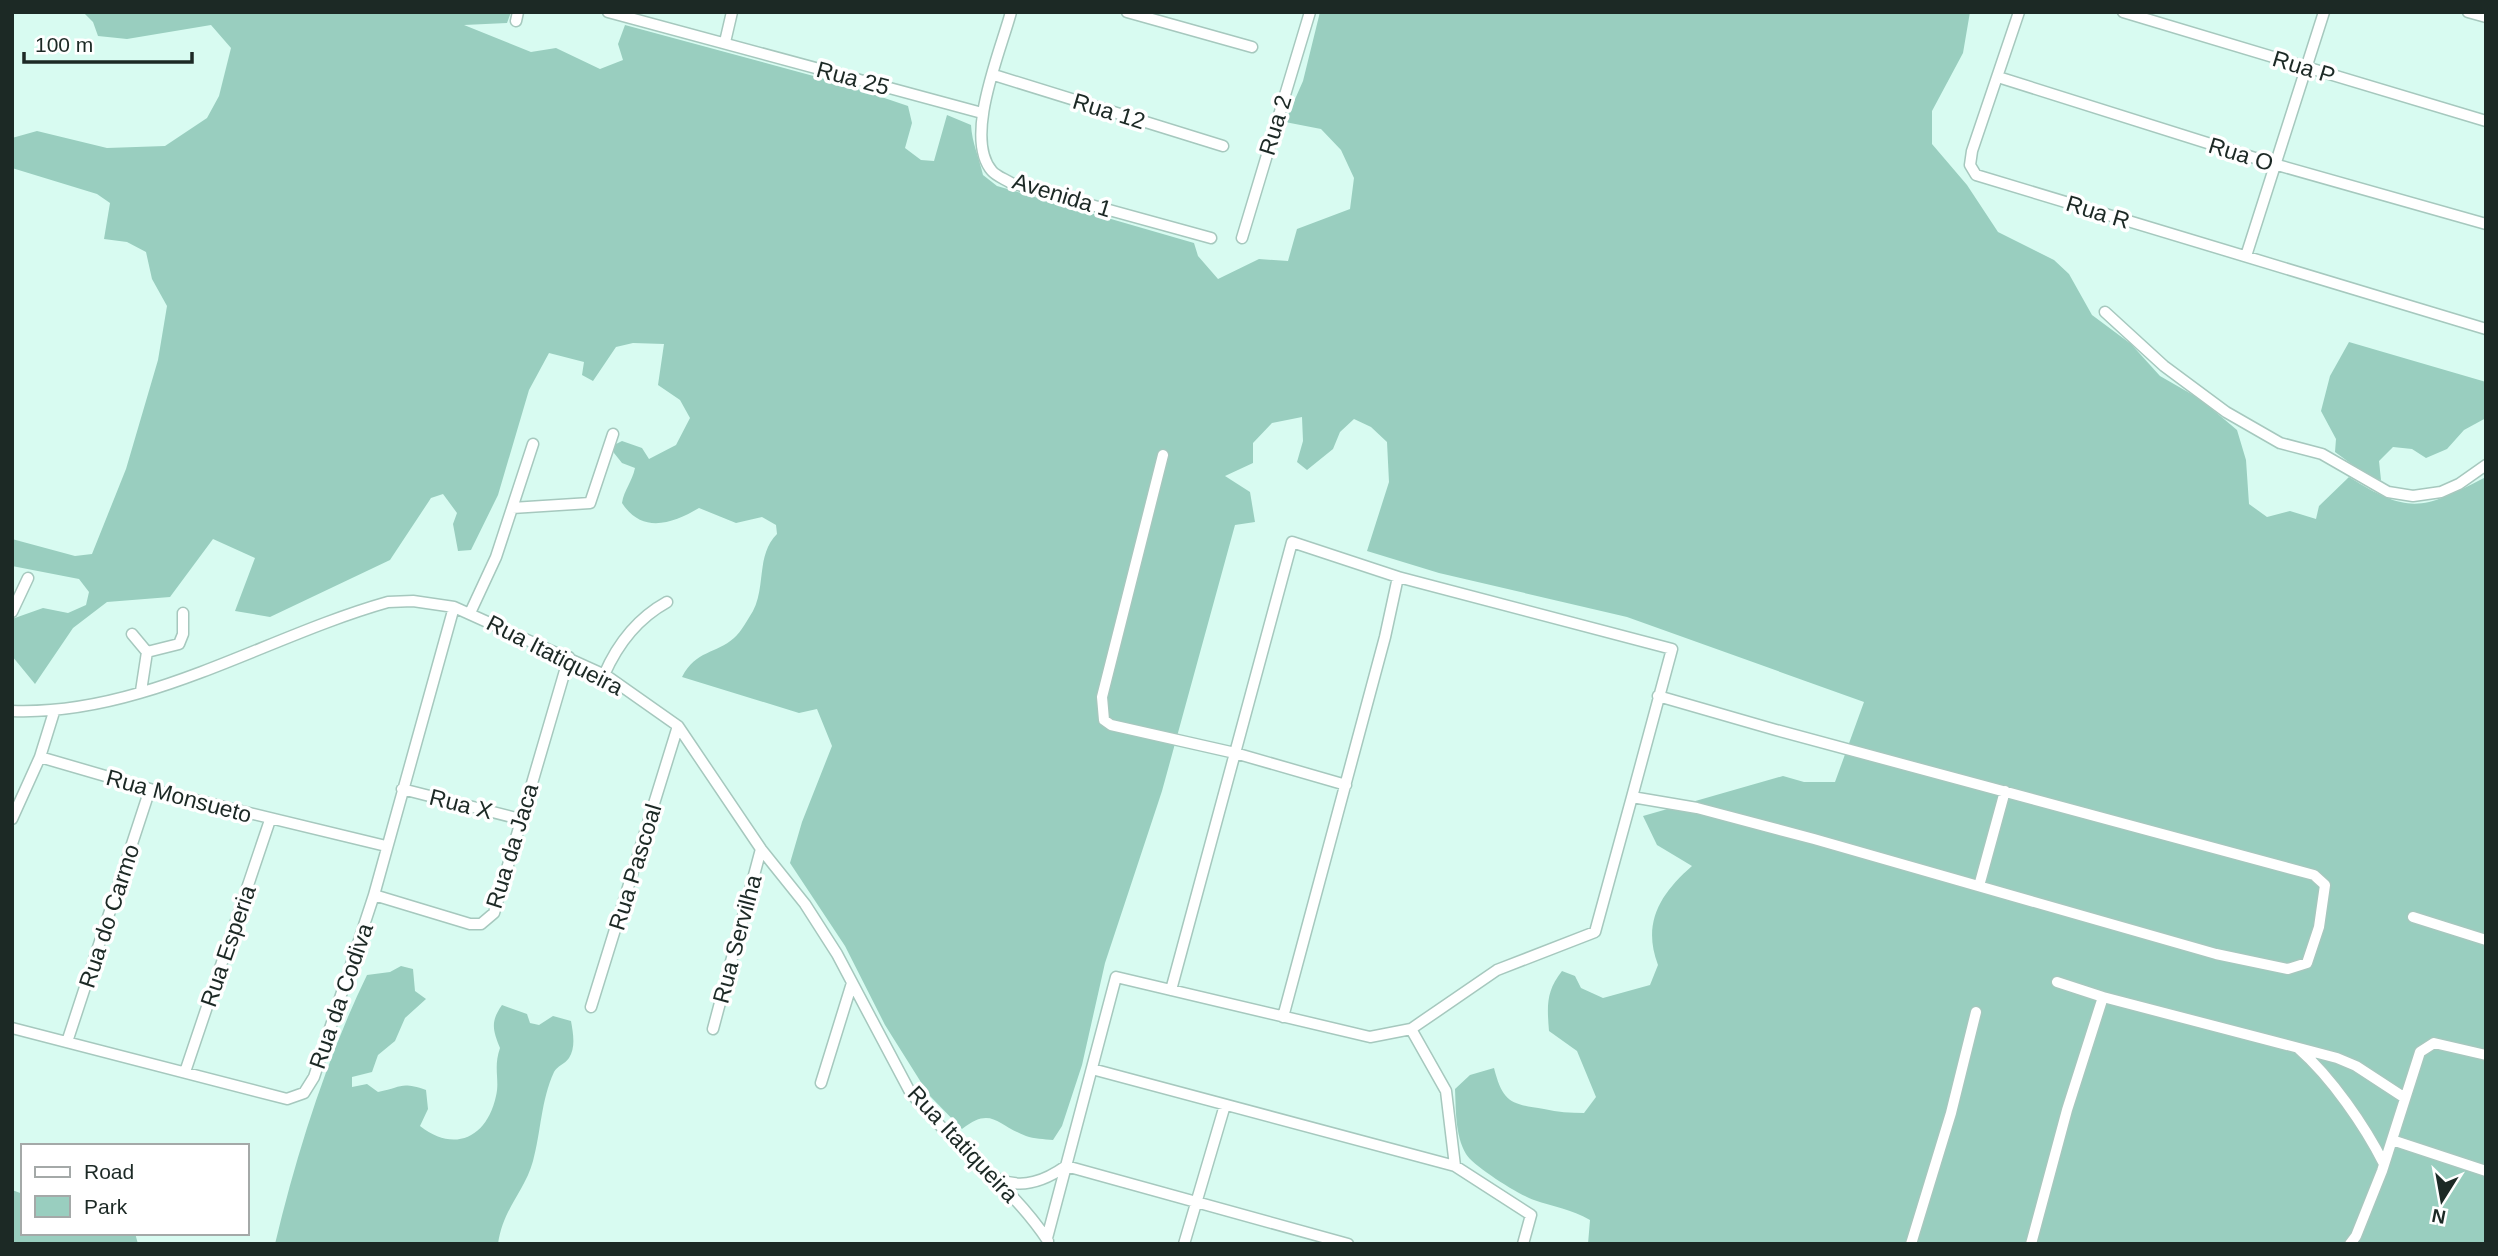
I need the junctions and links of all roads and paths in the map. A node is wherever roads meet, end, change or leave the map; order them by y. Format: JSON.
{"nodes":[{"id":1,"x":608,"y":12,"type":"edge"},
{"id":2,"x":732,"y":12,"type":"edge"},
{"id":3,"x":998,"y":12,"type":"edge"},
{"id":4,"x":1127,"y":12,"type":"edge"},
{"id":5,"x":1310,"y":12,"type":"edge"},
{"id":6,"x":2019,"y":12,"type":"edge"},
{"id":7,"x":2123,"y":12,"type":"edge"},
{"id":8,"x":2324,"y":12,"type":"edge"},
{"id":9,"x":2468,"y":12,"type":"edge"},
{"id":10,"x":1011,"y":14,"type":"edge"},
{"id":11,"x":2486,"y":17,"type":"edge"},
{"id":12,"x":725,"y":42,"type":"junction"},
{"id":13,"x":1252,"y":47,"type":"dead end"},
{"id":14,"x":2304,"y":67,"type":"junction"},
{"id":15,"x":994,"y":75,"type":"junction"},
{"id":16,"x":1998,"y":77,"type":"junction"},
{"id":17,"x":982,"y":113,"type":"junction"},
{"id":18,"x":2486,"y":121,"type":"edge"},
{"id":19,"x":1223,"y":146,"type":"dead end"},
{"id":20,"x":2274,"y":164,"type":"junction"},
{"id":21,"x":2486,"y":224,"type":"edge"},
{"id":22,"x":1242,"y":238,"type":"dead end"},
{"id":23,"x":1211,"y":239,"type":"dead end"},
{"id":24,"x":2246,"y":256,"type":"junction"},
{"id":25,"x":2105,"y":312,"type":"dead end"},
{"id":26,"x":2486,"y":329,"type":"edge"},
{"id":27,"x":613,"y":434,"type":"dead end"},
{"id":28,"x":533,"y":444,"type":"dead end"},
{"id":29,"x":1163,"y":455,"type":"dead end"},
{"id":30,"x":2486,"y":465,"type":"edge"},
{"id":31,"x":512,"y":508,"type":"junction"},
{"id":32,"x":1398,"y":577,"type":"junction"},
{"id":33,"x":27,"y":578,"type":"dead end"},
{"id":34,"x":667,"y":602,"type":"dead end"},
{"id":35,"x":454,"y":607,"type":"junction"},
{"id":36,"x":12,"y":612,"type":"edge"},
{"id":37,"x":183,"y":613,"type":"dead end"},
{"id":38,"x":470,"y":613,"type":"junction"},
{"id":39,"x":132,"y":634,"type":"dead end"},
{"id":40,"x":147,"y":652,"type":"junction"},
{"id":41,"x":569,"y":657,"type":"junction"},
{"id":42,"x":604,"y":675,"type":"junction"},
{"id":43,"x":141,"y":691,"type":"junction"},
{"id":44,"x":1658,"y":695,"type":"junction"},
{"id":45,"x":12,"y":711,"type":"edge"},
{"id":46,"x":54,"y":712,"type":"junction"},
{"id":47,"x":678,"y":726,"type":"junction"},
{"id":48,"x":1235,"y":753,"type":"junction"},
{"id":49,"x":40,"y":757,"type":"junction"},
{"id":50,"x":1346,"y":785,"type":"junction"},
{"id":51,"x":150,"y":789,"type":"junction"},
{"id":52,"x":402,"y":789,"type":"junction"},
{"id":53,"x":2005,"y":791,"type":"junction"},
{"id":54,"x":1632,"y":797,"type":"junction"},
{"id":55,"x":12,"y":819,"type":"edge"},
{"id":56,"x":520,"y":819,"type":"junction"},
{"id":57,"x":270,"y":820,"type":"junction"},
{"id":58,"x":386,"y":846,"type":"junction"},
{"id":59,"x":761,"y":849,"type":"junction"},
{"id":60,"x":1979,"y":886,"type":"junction"},
{"id":61,"x":374,"y":895,"type":"junction"},
{"id":62,"x":2413,"y":917,"type":"dead end"},
{"id":63,"x":2486,"y":940,"type":"edge"},
{"id":64,"x":2057,"y":982,"type":"dead end"},
{"id":65,"x":852,"y":983,"type":"junction"},
{"id":66,"x":1171,"y":990,"type":"junction"},
{"id":67,"x":2103,"y":996,"type":"junction"},
{"id":68,"x":591,"y":1007,"type":"dead end"},
{"id":69,"x":1976,"y":1012,"type":"dead end"},
{"id":70,"x":1283,"y":1017,"type":"junction"},
{"id":71,"x":12,"y":1028,"type":"edge"},
{"id":72,"x":1411,"y":1028,"type":"junction"},
{"id":73,"x":713,"y":1029,"type":"dead end"},
{"id":74,"x":67,"y":1042,"type":"junction"},
{"id":75,"x":2297,"y":1047,"type":"junction"},
{"id":76,"x":2486,"y":1055,"type":"edge"},
{"id":77,"x":1092,"y":1069,"type":"junction"},
{"id":78,"x":185,"y":1072,"type":"junction"},
{"id":79,"x":821,"y":1083,"type":"dead end"},
{"id":80,"x":2405,"y":1098,"type":"junction"},
{"id":81,"x":1225,"y":1105,"type":"junction"},
{"id":82,"x":2392,"y":1140,"type":"junction"},
{"id":83,"x":982,"y":1164,"type":"junction"},
{"id":84,"x":2384,"y":1164,"type":"junction"},
{"id":85,"x":1066,"y":1166,"type":"junction"},
{"id":86,"x":1455,"y":1166,"type":"junction"},
{"id":87,"x":2486,"y":1171,"type":"edge"},
{"id":88,"x":1195,"y":1202,"type":"junction"},
{"id":89,"x":1048,"y":1241,"type":"edge"},
{"id":90,"x":2354,"y":1243,"type":"edge"},
{"id":91,"x":1184,"y":1244,"type":"edge"},
{"id":92,"x":1348,"y":1244,"type":"edge"},
{"id":93,"x":1524,"y":1244,"type":"edge"},
{"id":94,"x":1911,"y":1244,"type":"edge"},
{"id":95,"x":2031,"y":1244,"type":"edge"}],
"edges":[{"from":1,"to":12,"type":"street","name":"Rua 25"},
{"from":2,"to":12,"type":"street"},
{"from":3,"to":10,"type":"street"},
{"from":4,"to":13,"type":"street"},
{"from":5,"to":22,"type":"street","name":"Rua 2"},
{"from":6,"to":16,"type":"street"},
{"from":7,"to":14,"type":"street","name":"Rua P"},
{"from":8,"to":14,"type":"street"},
{"from":9,"to":11,"type":"street"},
{"from":10,"to":15,"type":"street","name":"Avenida 1"},
{"from":12,"to":17,"type":"street","name":"Rua 25"},
{"from":14,"to":18,"type":"street","name":"Rua P"},
{"from":14,"to":20,"type":"street"},
{"from":15,"to":17,"type":"street","name":"Avenida 1"},
{"from":15,"to":19,"type":"street","name":"Rua 12"},
{"from":16,"to":20,"type":"street","name":"Rua O"},
{"from":16,"to":24,"type":"street","name":"Rua R"},
{"from":17,"to":23,"type":"street","name":"Avenida 1"},
{"from":20,"to":21,"type":"street","name":"Rua O"},
{"from":20,"to":24,"type":"street"},
{"from":24,"to":26,"type":"street"},
{"from":25,"to":30,"type":"street"},
{"from":27,"to":31,"type":"street"},
{"from":28,"to":31,"type":"street"},
{"from":29,"to":48,"type":"street"},
{"from":31,"to":38,"type":"street"},
{"from":32,"to":44,"type":"street"},
{"from":32,"to":48,"type":"street"},
{"from":32,"to":50,"type":"street"},
{"from":33,"to":36,"type":"street"},
{"from":34,"to":42,"type":"street"},
{"from":35,"to":38,"type":"street","name":"Rua Itatiqueira"},
{"from":35,"to":43,"type":"street","name":"Rua Itatiqueira"},
{"from":35,"to":52,"type":"street","name":"Rua da Codiva"},
{"from":37,"to":40,"type":"street"},
{"from":38,"to":41,"type":"street","name":"Rua Itatiqueira"},
{"from":39,"to":40,"type":"street"},
{"from":40,"to":43,"type":"street"},
{"from":41,"to":42,"type":"street","name":"Rua Itatiqueira"},
{"from":41,"to":56,"type":"street","name":"Rua da Jaca"},
{"from":42,"to":47,"type":"street","name":"Rua Itatiqueira"},
{"from":43,"to":46,"type":"street","name":"Rua Itatiqueira"},
{"from":44,"to":53,"type":"street"},
{"from":44,"to":54,"type":"street"},
{"from":45,"to":46,"type":"street","name":"Rua Itatiqueira"},
{"from":46,"to":49,"type":"street"},
{"from":47,"to":59,"type":"street","name":"Rua Itatiqueira"},
{"from":47,"to":68,"type":"street","name":"Rua Pascoal"},
{"from":48,"to":50,"type":"street"},
{"from":48,"to":66,"type":"street"},
{"from":49,"to":51,"type":"street","name":"Rua Monsueto"},
{"from":49,"to":55,"type":"street"},
{"from":50,"to":70,"type":"street"},
{"from":51,"to":57,"type":"street","name":"Rua Monsueto"},
{"from":51,"to":74,"type":"street","name":"Rua do Carmo"},
{"from":52,"to":56,"type":"street","name":"Rua X"},
{"from":52,"to":58,"type":"street","name":"Rua da Codiva"},
{"from":53,"to":60,"type":"street"},
{"from":53,"to":60,"type":"street"},
{"from":54,"to":60,"type":"street"},
{"from":54,"to":72,"type":"street"},
{"from":56,"to":61,"type":"street","name":"Rua da Jaca"},
{"from":57,"to":58,"type":"street","name":"Rua Monsueto"},
{"from":57,"to":78,"type":"street","name":"Rua Esperia"},
{"from":58,"to":61,"type":"street","name":"Rua da Codiva"},
{"from":59,"to":65,"type":"street","name":"Rua Itatiqueira"},
{"from":59,"to":73,"type":"street","name":"Rua Servilha"},
{"from":61,"to":78,"type":"street","name":"Rua da Codiva"},
{"from":62,"to":63,"type":"street"},
{"from":64,"to":67,"type":"street"},
{"from":65,"to":79,"type":"street"},
{"from":65,"to":83,"type":"street","name":"Rua Itatiqueira"},
{"from":66,"to":70,"type":"street"},
{"from":66,"to":77,"type":"street"},
{"from":67,"to":75,"type":"street"},
{"from":67,"to":95,"type":"street"},
{"from":69,"to":94,"type":"street"},
{"from":70,"to":72,"type":"street"},
{"from":71,"to":74,"type":"street","name":"Rua da Codiva"},
{"from":72,"to":86,"type":"street"},
{"from":74,"to":78,"type":"street","name":"Rua da Codiva"},
{"from":75,"to":80,"type":"street"},
{"from":75,"to":84,"type":"street"},
{"from":76,"to":80,"type":"street"},
{"from":77,"to":81,"type":"street"},
{"from":77,"to":85,"type":"street"},
{"from":80,"to":82,"type":"street"},
{"from":81,"to":86,"type":"street"},
{"from":81,"to":88,"type":"street"},
{"from":82,"to":84,"type":"street"},
{"from":82,"to":87,"type":"street"},
{"from":83,"to":85,"type":"street"},
{"from":83,"to":89,"type":"street","name":"Rua Itatiqueira"},
{"from":84,"to":90,"type":"street"},
{"from":85,"to":88,"type":"street"},
{"from":85,"to":89,"type":"street"},
{"from":86,"to":93,"type":"street"},
{"from":88,"to":91,"type":"street"},
{"from":88,"to":92,"type":"street"}]}
